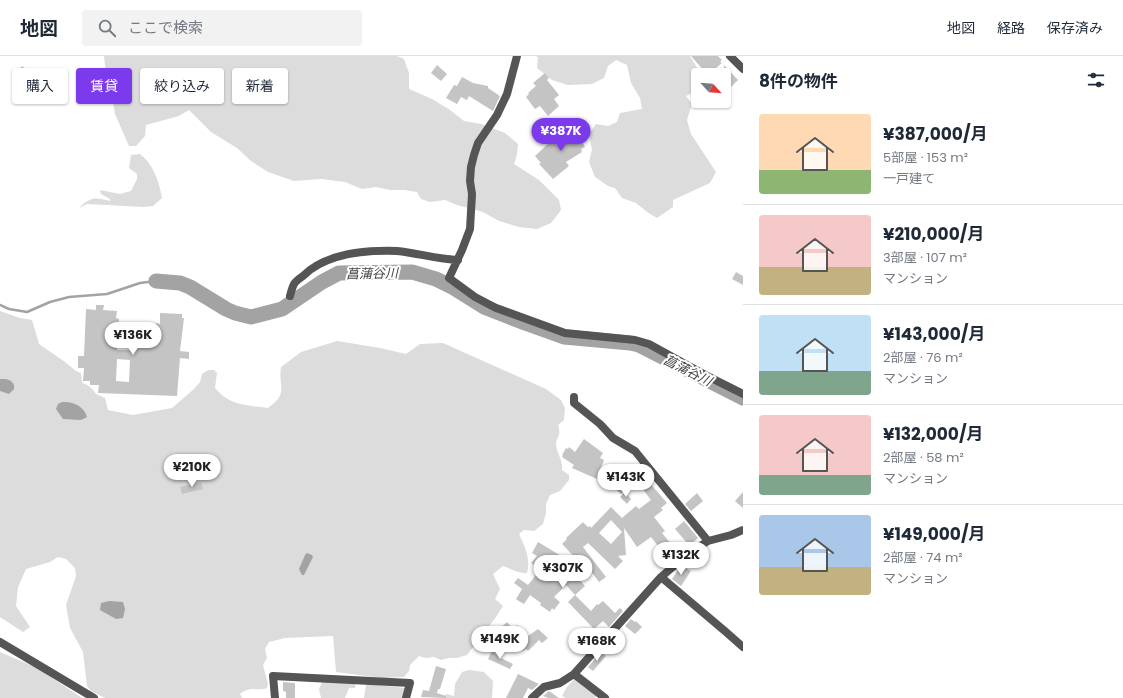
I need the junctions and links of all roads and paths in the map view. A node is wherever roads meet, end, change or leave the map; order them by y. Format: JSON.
{"nodes":[{"id":1,"x":517,"y":56,"type":"edge"},
{"id":2,"x":730,"y":56,"type":"edge"},
{"id":3,"x":743,"y":69,"type":"edge"},
{"id":4,"x":458,"y":260,"type":"junction"},
{"id":5,"x":290,"y":296,"type":"dead end"},
{"id":6,"x":743,"y":394,"type":"edge"},
{"id":7,"x":574,"y":396,"type":"dead end"},
{"id":8,"x":743,"y":530,"type":"edge"},
{"id":9,"x":708,"y":541,"type":"junction"},
{"id":10,"x":661,"y":577,"type":"junction"},
{"id":11,"x":0,"y":642,"type":"edge"},
{"id":12,"x":743,"y":647,"type":"edge"},
{"id":13,"x":574,"y":674,"type":"junction"},
{"id":14,"x":94,"y":698,"type":"edge"},
{"id":15,"x":276,"y":698,"type":"edge"},
{"id":16,"x":406,"y":698,"type":"edge"},
{"id":17,"x":532,"y":698,"type":"edge"},
{"id":18,"x":605,"y":698,"type":"edge"}],
"edges":[{"from":1,"to":4,"type":"street"},
{"from":2,"to":3,"type":"street"},
{"from":4,"to":5,"type":"street"},
{"from":4,"to":6,"type":"street"},
{"from":7,"to":9,"type":"street"},
{"from":8,"to":9,"type":"street"},
{"from":9,"to":10,"type":"street"},
{"from":10,"to":12,"type":"street"},
{"from":10,"to":13,"type":"street"},
{"from":11,"to":14,"type":"street"},
{"from":13,"to":17,"type":"street"},
{"from":13,"to":18,"type":"street"},
{"from":15,"to":16,"type":"street"}]}
